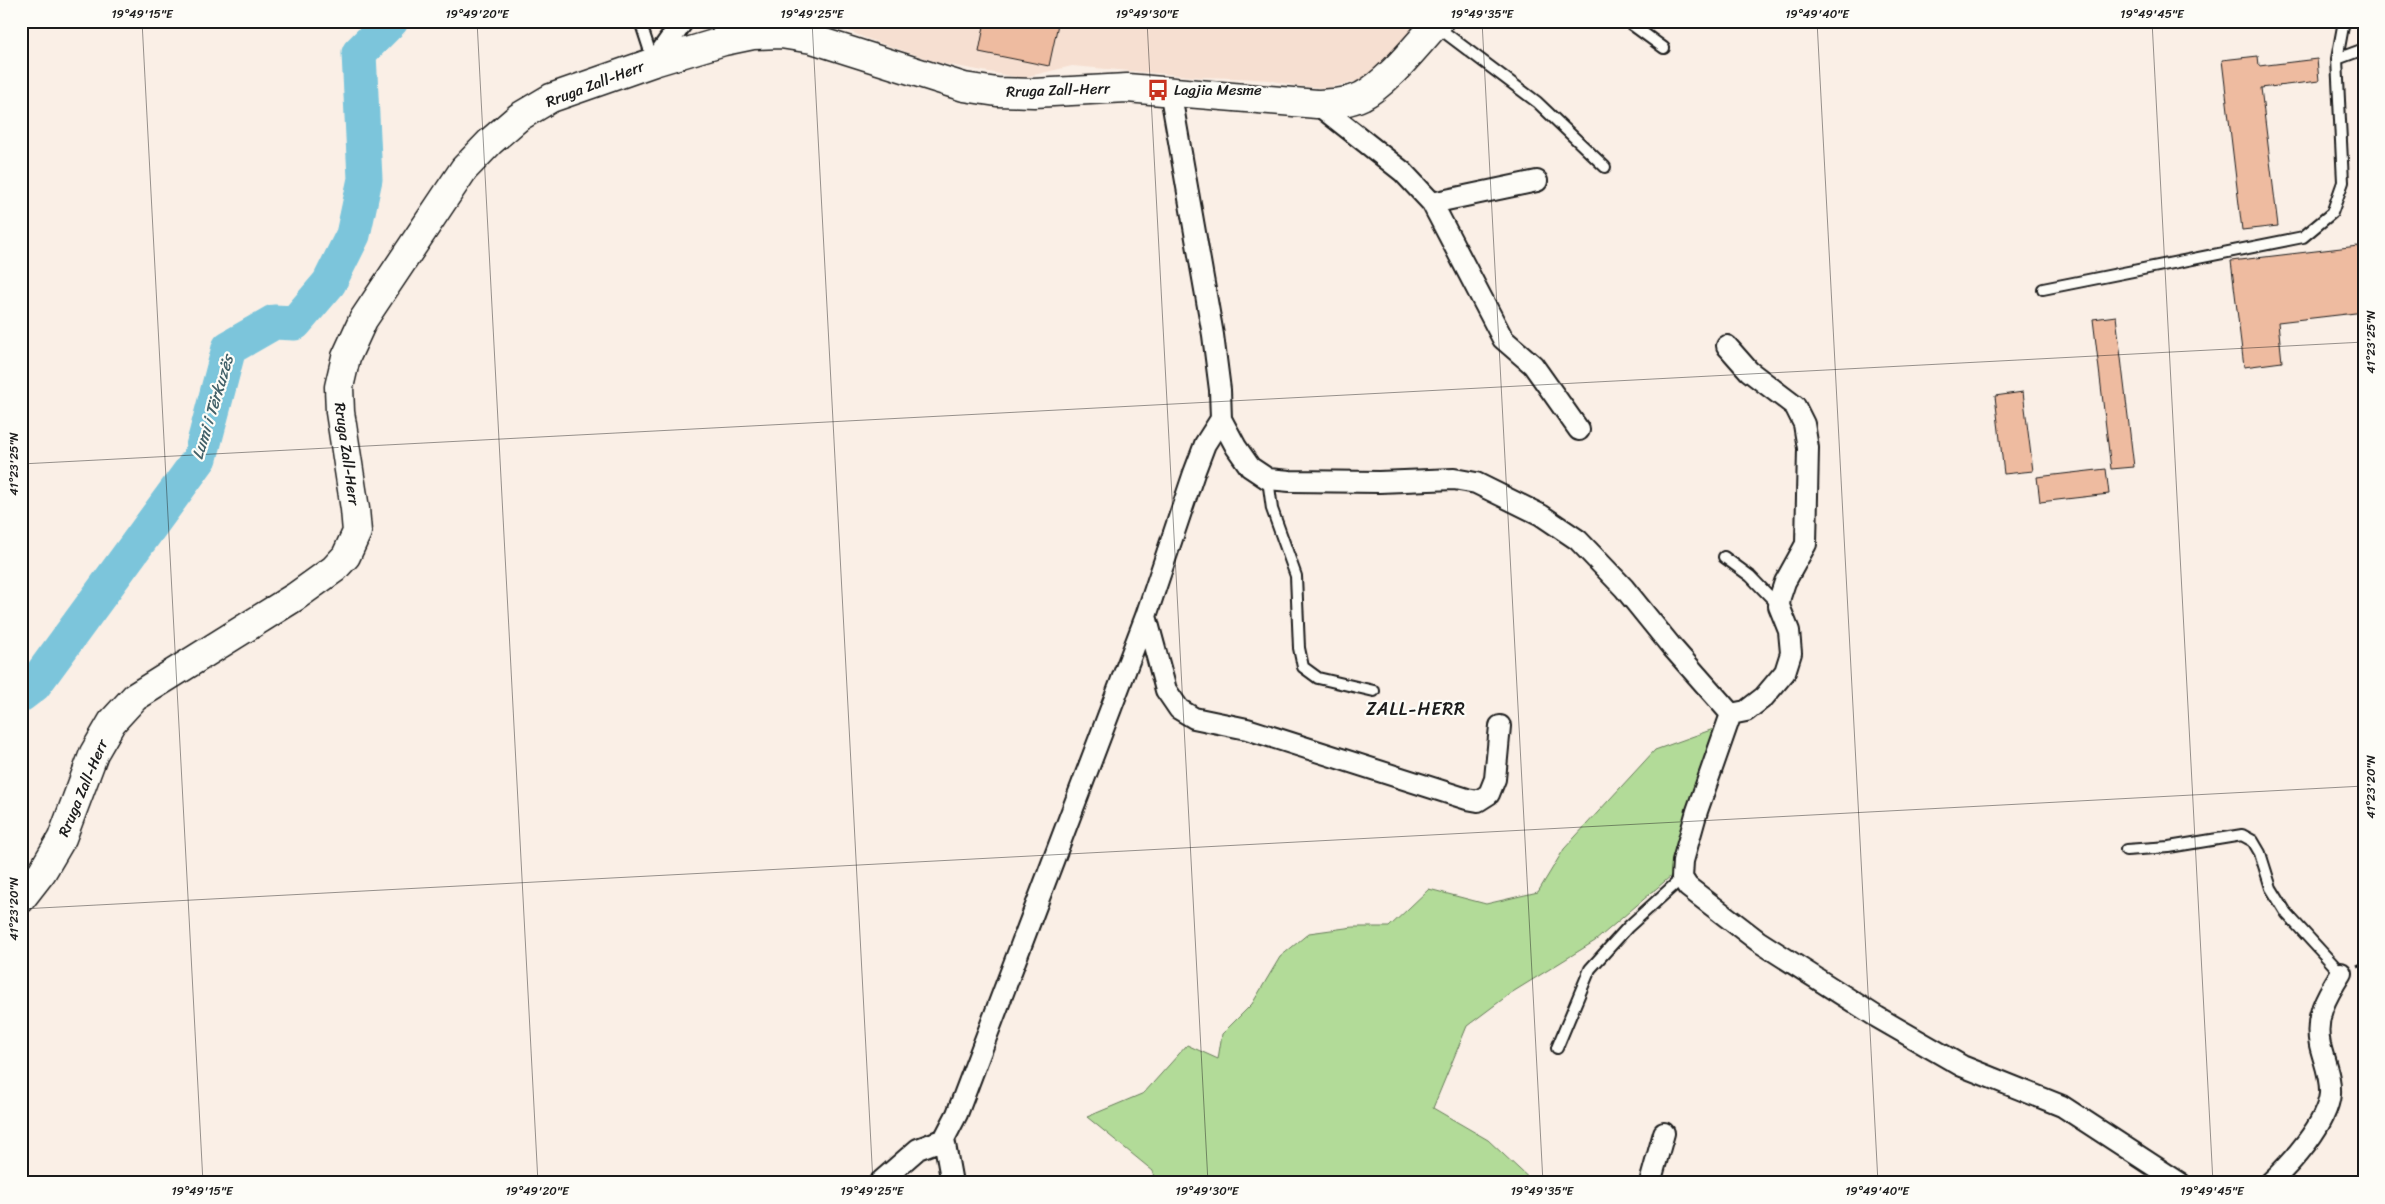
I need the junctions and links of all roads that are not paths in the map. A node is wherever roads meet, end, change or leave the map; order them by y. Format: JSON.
{"nodes":[{"id":1,"x":640,"y":21,"type":"edge"},
{"id":2,"x":683,"y":21,"type":"edge"},
{"id":3,"x":1628,"y":21,"type":"edge"},
{"id":4,"x":2344,"y":21,"type":"edge"},
{"id":5,"x":1437,"y":23,"type":"edge"},
{"id":6,"x":1664,"y":48,"type":"dead end"},
{"id":7,"x":2364,"y":49,"type":"edge"},
{"id":8,"x":2337,"y":59,"type":"junction"},
{"id":9,"x":654,"y":62,"type":"junction"},
{"id":10,"x":1170,"y":90,"type":"junction"},
{"id":11,"x":1317,"y":104,"type":"junction"},
{"id":12,"x":1605,"y":167,"type":"dead end"},
{"id":13,"x":1537,"y":181,"type":"dead end"},
{"id":14,"x":1432,"y":203,"type":"junction"},
{"id":15,"x":2043,"y":289,"type":"dead end"},
{"id":16,"x":1727,"y":346,"type":"dead end"},
{"id":17,"x":1221,"y":419,"type":"junction"},
{"id":18,"x":1579,"y":430,"type":"dead end"},
{"id":19,"x":1268,"y":479,"type":"junction"},
{"id":20,"x":1724,"y":557,"type":"dead end"},
{"id":21,"x":1779,"y":606,"type":"junction"},
{"id":22,"x":1146,"y":616,"type":"junction"},
{"id":23,"x":1374,"y":691,"type":"dead end"},
{"id":24,"x":1731,"y":714,"type":"junction"},
{"id":25,"x":1500,"y":726,"type":"dead end"},
{"id":26,"x":2126,"y":850,"type":"dead end"},
{"id":27,"x":1682,"y":878,"type":"junction"},
{"id":28,"x":21,"y":900,"type":"edge"},
{"id":29,"x":2341,"y":973,"type":"joint"},
{"id":30,"x":1557,"y":1048,"type":"dead end"},
{"id":31,"x":1664,"y":1133,"type":"dead end"},
{"id":32,"x":944,"y":1139,"type":"junction"},
{"id":33,"x":879,"y":1183,"type":"edge"},
{"id":34,"x":952,"y":1183,"type":"edge"},
{"id":35,"x":1650,"y":1183,"type":"edge"},
{"id":36,"x":2180,"y":1183,"type":"edge"},
{"id":37,"x":2270,"y":1183,"type":"edge"}],
"edges":[{"from":1,"to":9,"type":"lane"},
{"from":2,"to":9,"type":"street"},
{"from":3,"to":6,"type":"lane"},
{"from":4,"to":8,"type":"lane"},
{"from":5,"to":11,"type":"main road","name":"Rruga Zall-Herr"},
{"from":5,"to":12,"type":"lane"},
{"from":7,"to":8,"type":"lane"},
{"from":8,"to":15,"type":"lane"},
{"from":9,"to":10,"type":"main road","name":"Rruga Zall-Herr"},
{"from":9,"to":28,"type":"main road","name":"Rruga Zall-Herr"},
{"from":10,"to":11,"type":"main road","name":"Rruga Zall-Herr"},
{"from":10,"to":17,"type":"street"},
{"from":11,"to":14,"type":"street"},
{"from":13,"to":14,"type":"street"},
{"from":14,"to":18,"type":"street"},
{"from":16,"to":21,"type":"street"},
{"from":17,"to":19,"type":"street"},
{"from":17,"to":22,"type":"street"},
{"from":19,"to":23,"type":"lane"},
{"from":19,"to":24,"type":"street"},
{"from":20,"to":21,"type":"lane"},
{"from":21,"to":24,"type":"street"},
{"from":22,"to":25,"type":"street"},
{"from":22,"to":32,"type":"street"},
{"from":24,"to":27,"type":"street"},
{"from":26,"to":29,"type":"lane"},
{"from":27,"to":30,"type":"lane"},
{"from":27,"to":36,"type":"street"},
{"from":29,"to":37,"type":"street"},
{"from":31,"to":35,"type":"street"},
{"from":32,"to":33,"type":"street"},
{"from":32,"to":34,"type":"street"}]}
